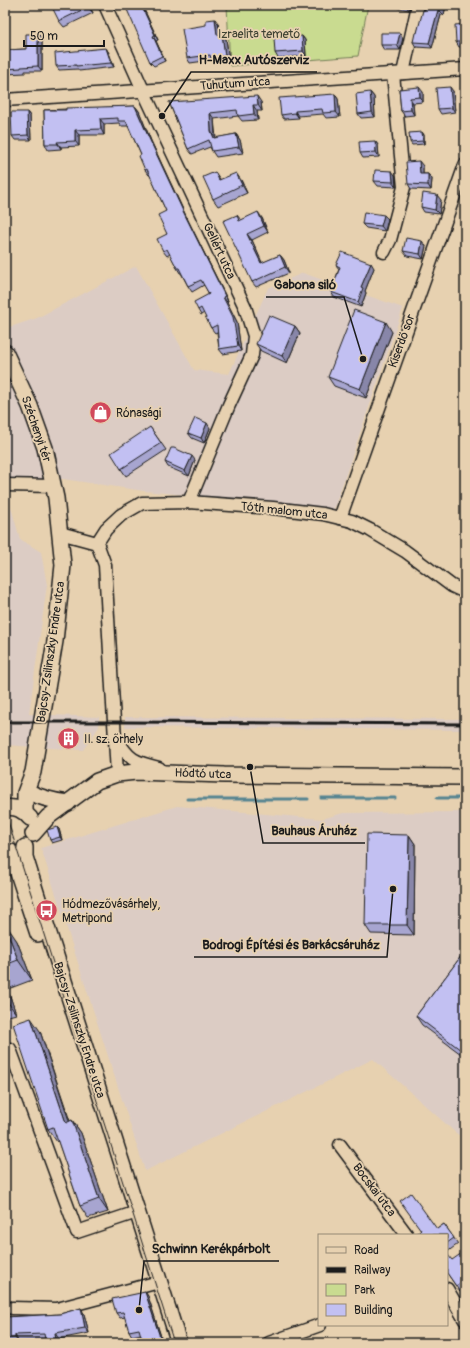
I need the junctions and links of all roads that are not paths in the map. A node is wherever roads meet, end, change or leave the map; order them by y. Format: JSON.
{"nodes":[{"id":1,"x":105,"y":5,"type":"edge"},
{"id":2,"x":418,"y":5,"type":"edge"},
{"id":3,"x":465,"y":69,"type":"edge"},
{"id":4,"x":398,"y":73,"type":"junction"},
{"id":5,"x":143,"y":90,"type":"junction"},
{"id":6,"x":5,"y":100,"type":"edge"},
{"id":7,"x":465,"y":165,"type":"edge"},
{"id":8,"x":384,"y":252,"type":"dead end"},
{"id":9,"x":5,"y":352,"type":"edge"},
{"id":10,"x":5,"y":485,"type":"edge"},
{"id":11,"x":54,"y":486,"type":"junction"},
{"id":12,"x":189,"y":502,"type":"junction"},
{"id":13,"x":340,"y":518,"type":"junction"},
{"id":14,"x":60,"y":533,"type":"junction"},
{"id":15,"x":97,"y":543,"type":"junction"},
{"id":16,"x":465,"y":592,"type":"edge"},
{"id":17,"x":115,"y":736,"type":"junction"},
{"id":18,"x":117,"y":774,"type":"junction"},
{"id":19,"x":180,"y":774,"type":"junction"},
{"id":20,"x":465,"y":777,"type":"edge"},
{"id":21,"x":26,"y":792,"type":"junction"},
{"id":22,"x":68,"y":803,"type":"junction"},
{"id":23,"x":8,"y":807,"type":"edge"},
{"id":24,"x":25,"y":812,"type":"junction"},
{"id":25,"x":33,"y":834,"type":"junction"},
{"id":26,"x":14,"y":850,"type":"edge"},
{"id":27,"x":10,"y":1049,"type":"dead end"},
{"id":28,"x":340,"y":1145,"type":"dead end"},
{"id":29,"x":133,"y":1213,"type":"junction"},
{"id":30,"x":407,"y":1234,"type":"edge"},
{"id":31,"x":156,"y":1283,"type":"junction"},
{"id":32,"x":448,"y":1291,"type":"edge"},
{"id":33,"x":12,"y":1308,"type":"dead end"},
{"id":34,"x":465,"y":1320,"type":"edge"},
{"id":35,"x":318,"y":1326,"type":"edge"},
{"id":36,"x":170,"y":1343,"type":"edge"},
{"id":37,"x":178,"y":1343,"type":"edge"},
{"id":38,"x":269,"y":1343,"type":"edge"}],
"edges":[{"from":1,"to":5,"type":"street","name":"Gellért utca"},
{"from":2,"to":4,"type":"street"},
{"from":3,"to":4,"type":"street","name":"Tuhutum utca"},
{"from":4,"to":5,"type":"street","name":"Tuhutum utca"},
{"from":4,"to":8,"type":"street"},
{"from":5,"to":6,"type":"street","name":"Tuhutum utca"},
{"from":5,"to":12,"type":"street","name":"Gellért utca"},
{"from":7,"to":13,"type":"street","name":"Kiserdő sor"},
{"from":9,"to":11,"type":"street","name":"Széchenyi tér"},
{"from":10,"to":11,"type":"street"},
{"from":11,"to":14,"type":"street","name":"Bajcsy-Zsilinszky Endre utca"},
{"from":12,"to":13,"type":"street","name":"Tóth malom utca"},
{"from":12,"to":15,"type":"street","name":"Tóth malom utca"},
{"from":13,"to":16,"type":"street","name":"Tóth malom utca"},
{"from":14,"to":15,"type":"street"},
{"from":14,"to":21,"type":"street","name":"Bajcsy-Zsilinszky Endre utca"},
{"from":15,"to":17,"type":"street"},
{"from":17,"to":18,"type":"street"},
{"from":17,"to":19,"type":"street"},
{"from":18,"to":19,"type":"street","name":"Hódtó utca"},
{"from":18,"to":22,"type":"street","name":"Hódtó utca"},
{"from":19,"to":20,"type":"street","name":"Hódtó utca"},
{"from":21,"to":22,"type":"street"},
{"from":21,"to":23,"type":"street","name":"Bajcsy-Zsilinszky Endre utca"},
{"from":21,"to":24,"type":"street","name":"Bajcsy-Zsilinszky Endre utca"},
{"from":22,"to":25,"type":"street","name":"Hódtó utca"},
{"from":23,"to":24,"type":"street"},
{"from":24,"to":25,"type":"street"},
{"from":25,"to":26,"type":"street","name":"Hódtó utca"},
{"from":26,"to":29,"type":"street","name":"Bajcsy-Zsilinszky Endre utca"},
{"from":27,"to":29,"type":"street"},
{"from":28,"to":30,"type":"street","name":"Bocskai utca"},
{"from":29,"to":31,"type":"street","name":"Bajcsy-Zsilinszky Endre utca"},
{"from":31,"to":33,"type":"street"},
{"from":31,"to":36,"type":"street","name":"Bajcsy-Zsilinszky Endre utca"},
{"from":31,"to":37,"type":"street","name":"Bajcsy-Zsilinszky Endre utca"},
{"from":32,"to":34,"type":"street"},
{"from":35,"to":38,"type":"street"}]}
